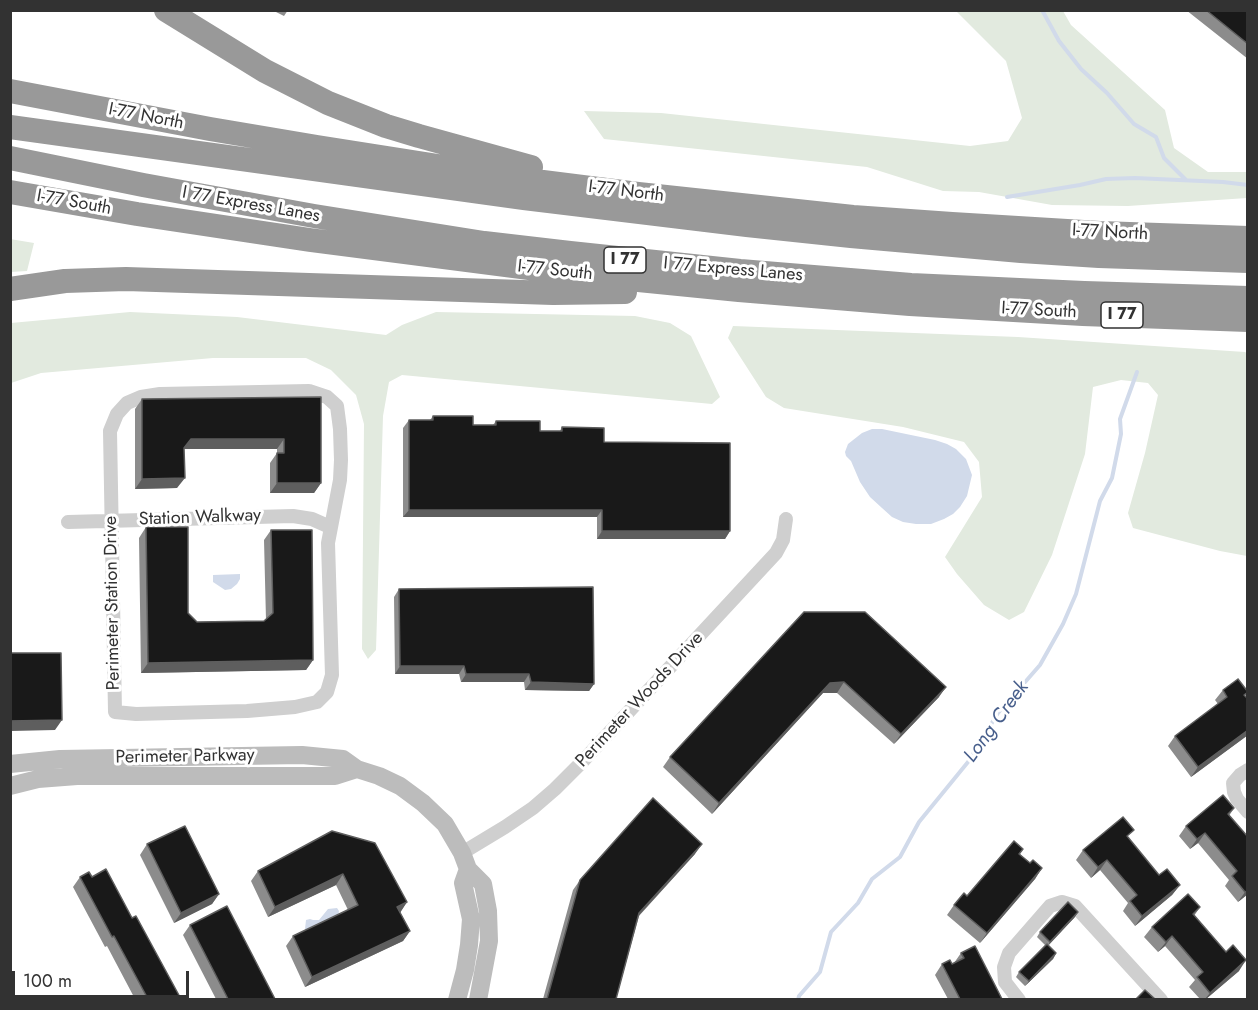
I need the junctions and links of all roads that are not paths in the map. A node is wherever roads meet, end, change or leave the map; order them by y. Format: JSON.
{"nodes":[{"id":1,"x":166,"y":10,"type":"edge"},
{"id":2,"x":10,"y":91,"type":"edge"},
{"id":3,"x":10,"y":127,"type":"edge"},
{"id":4,"x":10,"y":158,"type":"edge"},
{"id":5,"x":10,"y":192,"type":"edge"},
{"id":6,"x":638,"y":194,"type":"junction"},
{"id":7,"x":1248,"y":238,"type":"edge"},
{"id":8,"x":1248,"y":261,"type":"edge"},
{"id":9,"x":10,"y":289,"type":"edge"},
{"id":10,"x":739,"y":290,"type":"junction"},
{"id":11,"x":1248,"y":298,"type":"edge"},
{"id":12,"x":1248,"y":320,"type":"edge"},
{"id":13,"x":786,"y":519,"type":"dead end"},
{"id":14,"x":111,"y":521,"type":"junction"},
{"id":15,"x":69,"y":522,"type":"dead end"},
{"id":16,"x":330,"y":527,"type":"junction"},
{"id":17,"x":10,"y":764,"type":"edge"},
{"id":18,"x":357,"y":769,"type":"junction"},
{"id":19,"x":1248,"y":770,"type":"edge"},
{"id":20,"x":10,"y":786,"type":"edge"},
{"id":21,"x":1248,"y":812,"type":"edge"},
{"id":22,"x":465,"y":861,"type":"junction"},
{"id":23,"x":457,"y":999,"type":"edge"},
{"id":24,"x":477,"y":999,"type":"edge"},
{"id":25,"x":1019,"y":999,"type":"edge"},
{"id":26,"x":1161,"y":999,"type":"edge"}],
"edges":[{"from":1,"to":6,"type":"highway"},
{"from":2,"to":6,"type":"highway","name":"I-77 North"},
{"from":3,"to":8,"type":"highway"},
{"from":4,"to":11,"type":"highway","name":"I 77 Express Lanes","number":"I 77"},
{"from":5,"to":10,"type":"highway","name":"I-77 South","number":"I 77"},
{"from":6,"to":7,"type":"highway","name":"I-77 North"},
{"from":9,"to":10,"type":"highway"},
{"from":10,"to":12,"type":"highway","name":"I-77 South","number":"I 77"},
{"from":13,"to":22,"type":"street","name":"Perimeter Woods Drive"},
{"from":14,"to":15,"type":"street","name":"Station Walkway"},
{"from":14,"to":16,"type":"street","name":"Station Walkway"},
{"from":14,"to":16,"type":"street","name":"Perimeter Station Drive"},
{"from":14,"to":16,"type":"street","name":"Perimeter Station Drive"},
{"from":17,"to":18,"type":"street","name":"Perimeter Parkway"},
{"from":18,"to":20,"type":"street","name":"Perimeter Parkway"},
{"from":18,"to":22,"type":"street","name":"Perimeter Parkway"},
{"from":19,"to":21,"type":"street"},
{"from":22,"to":23,"type":"street"},
{"from":22,"to":24,"type":"street","name":"Perimeter Parkway"},
{"from":25,"to":26,"type":"street"}]}
